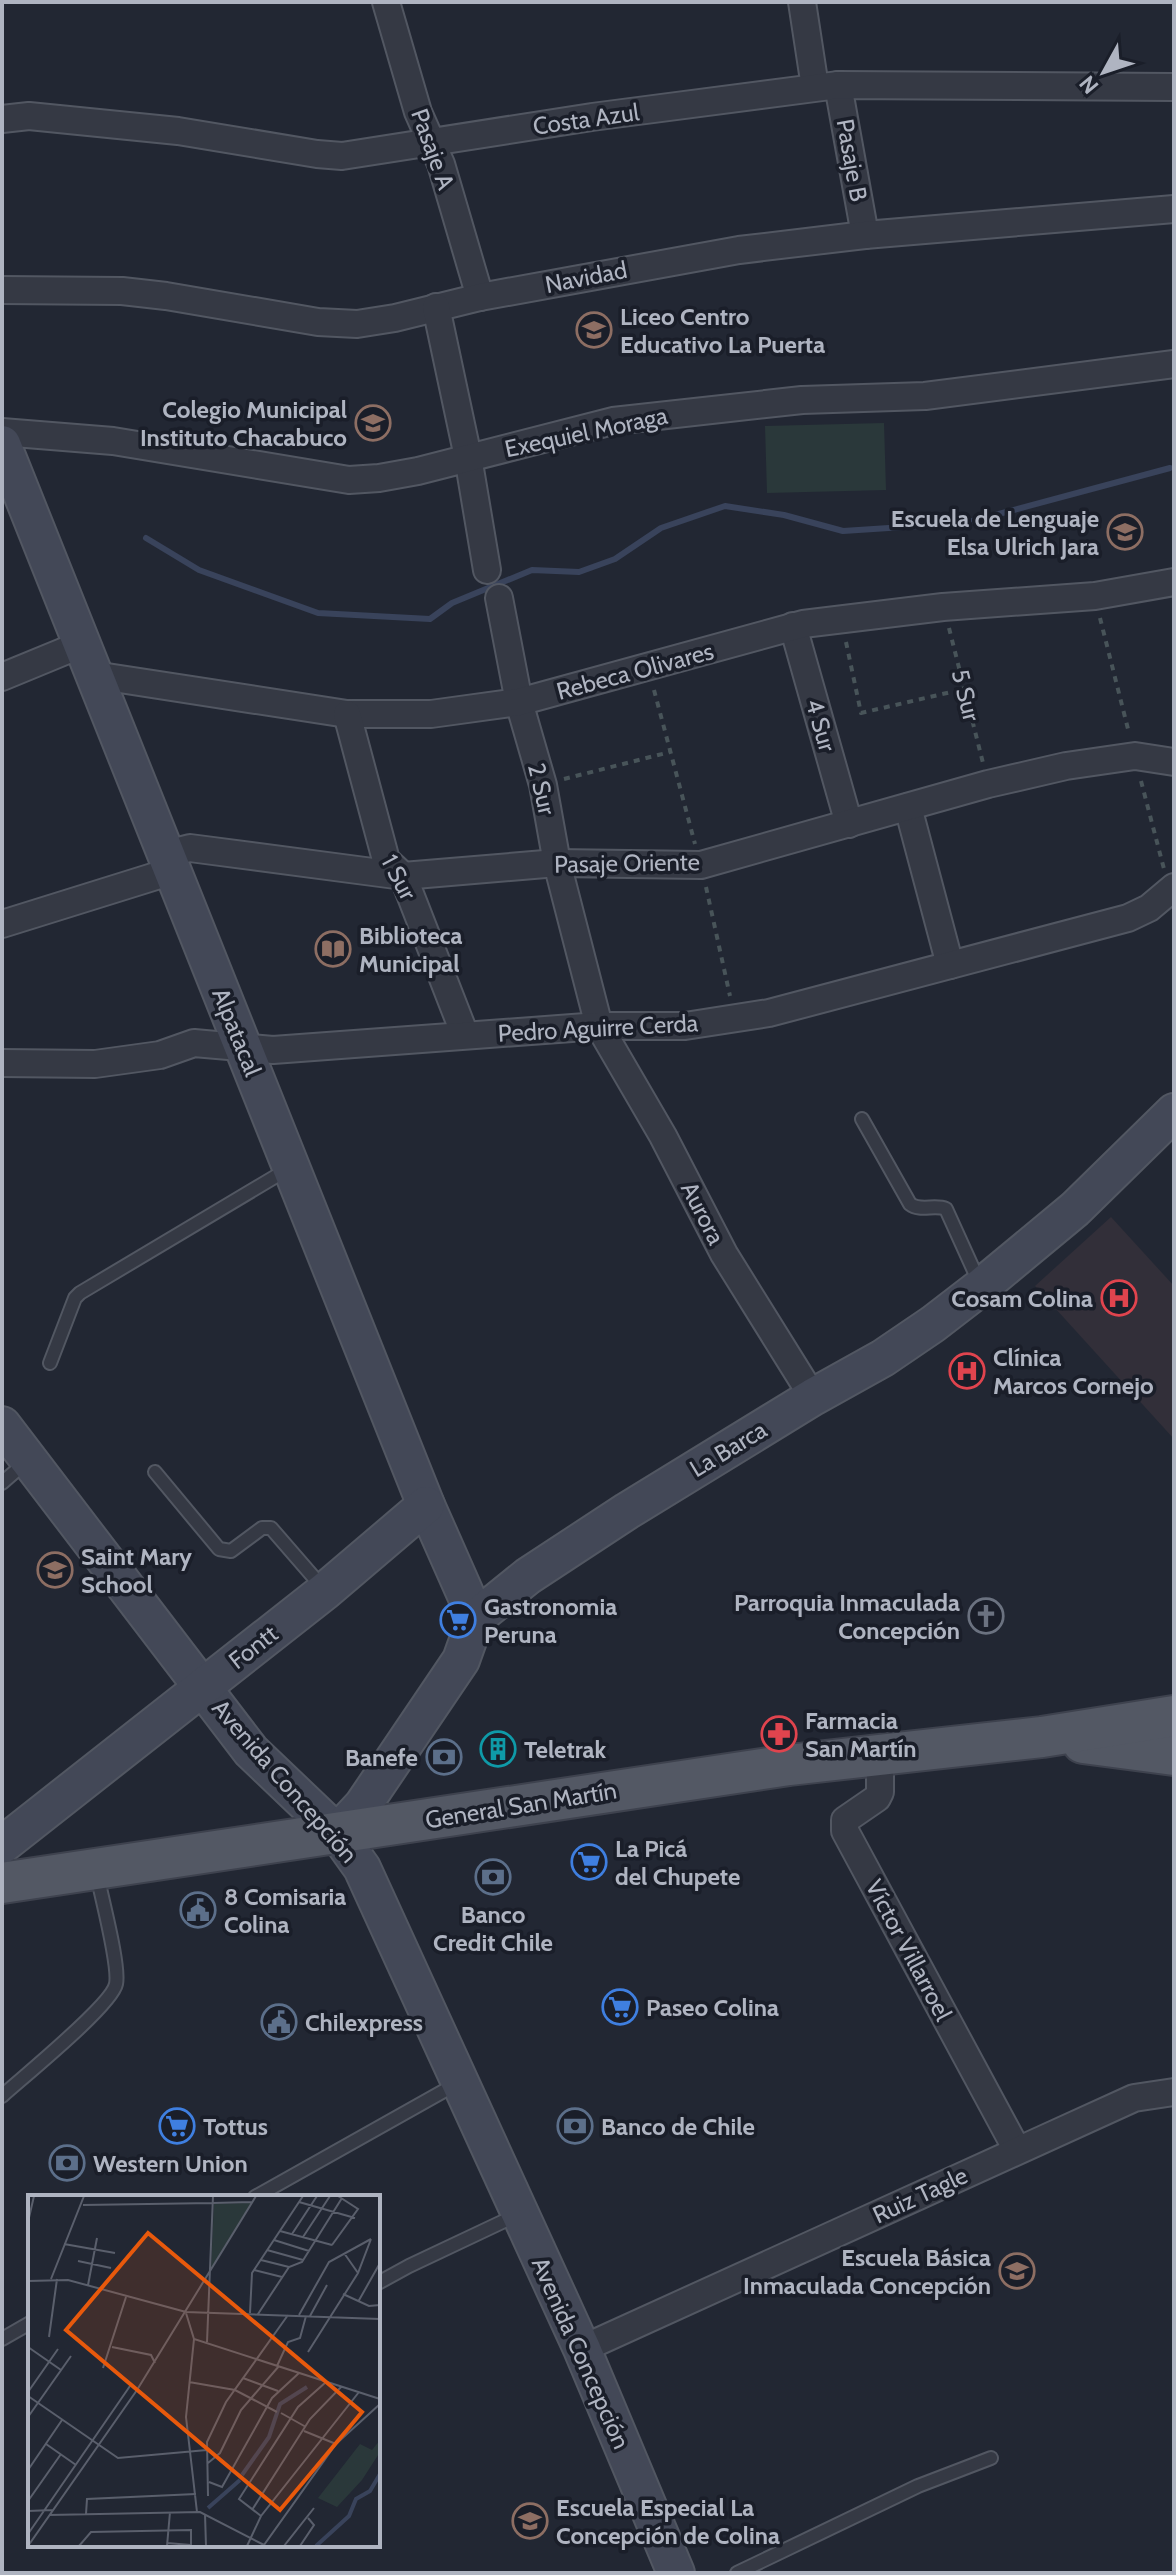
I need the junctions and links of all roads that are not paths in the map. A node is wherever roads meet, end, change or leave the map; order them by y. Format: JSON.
{"nodes":[{"id":1,"x":386,"y":2,"type":"edge"},
{"id":2,"x":802,"y":2,"type":"edge"},
{"id":3,"x":827,"y":86,"type":"junction"},
{"id":4,"x":1174,"y":87,"type":"edge"},
{"id":5,"x":2,"y":119,"type":"edge"},
{"id":6,"x":431,"y":142,"type":"junction"},
{"id":7,"x":1174,"y":209,"type":"edge"},
{"id":8,"x":865,"y":235,"type":"junction"},
{"id":9,"x":2,"y":290,"type":"edge"},
{"id":10,"x":480,"y":297,"type":"junction"},
{"id":11,"x":436,"y":307,"type":"junction"},
{"id":12,"x":1173,"y":372,"type":"edge"},
{"id":13,"x":2,"y":432,"type":"edge"},
{"id":14,"x":2,"y":444,"type":"edge"},
{"id":15,"x":468,"y":457,"type":"junction"},
{"id":16,"x":487,"y":570,"type":"dead end"},
{"id":17,"x":1174,"y":582,"type":"edge"},
{"id":18,"x":499,"y":598,"type":"dead end"},
{"id":19,"x":793,"y":626,"type":"junction"},
{"id":20,"x":88,"y":660,"type":"junction"},
{"id":21,"x":2,"y":677,"type":"edge"},
{"id":22,"x":519,"y":702,"type":"junction"},
{"id":23,"x":347,"y":714,"type":"junction"},
{"id":24,"x":1174,"y":762,"type":"edge"},
{"id":25,"x":908,"y":807,"type":"junction"},
{"id":26,"x":849,"y":824,"type":"junction"},
{"id":27,"x":169,"y":863,"type":"junction"},
{"id":28,"x":557,"y":863,"type":"junction"},
{"id":29,"x":403,"y":876,"type":"junction"},
{"id":30,"x":1174,"y":887,"type":"edge"},
{"id":31,"x":2,"y":924,"type":"edge"},
{"id":32,"x":950,"y":965,"type":"junction"},
{"id":33,"x":599,"y":1026,"type":"junction"},
{"id":34,"x":465,"y":1035,"type":"junction"},
{"id":35,"x":242,"y":1046,"type":"junction"},
{"id":36,"x":2,"y":1063,"type":"edge"},
{"id":37,"x":1174,"y":1112,"type":"edge"},
{"id":38,"x":862,"y":1119,"type":"dead end"},
{"id":39,"x":291,"y":1167,"type":"junction"},
{"id":40,"x":981,"y":1287,"type":"junction"},
{"id":41,"x":50,"y":1363,"type":"dead end"},
{"id":42,"x":813,"y":1397,"type":"junction"},
{"id":43,"x":2,"y":1425,"type":"edge"},
{"id":44,"x":29,"y":1460,"type":"junction"},
{"id":45,"x":155,"y":1472,"type":"dead end"},
{"id":46,"x":2,"y":1483,"type":"edge"},
{"id":47,"x":426,"y":1505,"type":"junction"},
{"id":48,"x":325,"y":1591,"type":"junction"},
{"id":49,"x":476,"y":1618,"type":"junction"},
{"id":50,"x":202,"y":1687,"type":"junction"},
{"id":51,"x":1174,"y":1716,"type":"edge"},
{"id":52,"x":1042,"y":1737,"type":"junction"},
{"id":53,"x":1174,"y":1755,"type":"edge"},
{"id":54,"x":880,"y":1756,"type":"junction"},
{"id":55,"x":337,"y":1833,"type":"junction"},
{"id":56,"x":2,"y":1845,"type":"edge"},
{"id":57,"x":96,"y":1869,"type":"junction"},
{"id":58,"x":2,"y":1883,"type":"edge"},
{"id":59,"x":458,"y":2083,"type":"junction"},
{"id":60,"x":1174,"y":2092,"type":"edge"},
{"id":61,"x":2,"y":2096,"type":"edge"},
{"id":62,"x":1017,"y":2150,"type":"junction"},
{"id":63,"x":259,"y":2195,"type":"edge"},
{"id":64,"x":519,"y":2214,"type":"junction"},
{"id":65,"x":380,"y":2282,"type":"edge"},
{"id":66,"x":28,"y":2324,"type":"edge"},
{"id":67,"x":2,"y":2339,"type":"edge"},
{"id":68,"x":582,"y":2349,"type":"junction"},
{"id":69,"x":991,"y":2458,"type":"dead end"},
{"id":70,"x":676,"y":2573,"type":"edge"},
{"id":71,"x":737,"y":2573,"type":"edge"}],
"edges":[{"from":1,"to":6,"type":"street","name":"Pasaje A"},
{"from":2,"to":3,"type":"street","name":"Pasaje B"},
{"from":3,"to":4,"type":"street","name":"Costa Azul"},
{"from":3,"to":6,"type":"street","name":"Costa Azul"},
{"from":3,"to":8,"type":"street","name":"Pasaje B"},
{"from":5,"to":6,"type":"street","name":"Costa Azul"},
{"from":6,"to":10,"type":"street","name":"Pasaje A"},
{"from":7,"to":8,"type":"street","name":"Navidad"},
{"from":8,"to":10,"type":"street","name":"Navidad"},
{"from":9,"to":11,"type":"street","name":"Navidad"},
{"from":10,"to":11,"type":"street","name":"Navidad"},
{"from":11,"to":15,"type":"street"},
{"from":12,"to":15,"type":"street","name":"Exequiel Moraga"},
{"from":13,"to":15,"type":"street","name":"Exequiel Moraga"},
{"from":14,"to":20,"type":"main road","name":"Alpatacal"},
{"from":15,"to":16,"type":"street"},
{"from":17,"to":19,"type":"street","name":"Rebeca Olivares"},
{"from":18,"to":22,"type":"street","name":"2 Sur"},
{"from":19,"to":22,"type":"street","name":"Rebeca Olivares"},
{"from":19,"to":26,"type":"street","name":"4 Sur"},
{"from":20,"to":21,"type":"street"},
{"from":20,"to":23,"type":"street","name":"Rebeca Olivares"},
{"from":20,"to":27,"type":"main road","name":"Alpatacal"},
{"from":22,"to":23,"type":"street","name":"Rebeca Olivares"},
{"from":22,"to":28,"type":"street","name":"2 Sur"},
{"from":23,"to":29,"type":"street","name":"1 Sur"},
{"from":24,"to":25,"type":"street","name":"Pasaje Oriente"},
{"from":25,"to":26,"type":"street","name":"Pasaje Oriente"},
{"from":25,"to":32,"type":"street"},
{"from":26,"to":28,"type":"street","name":"Pasaje Oriente"},
{"from":27,"to":29,"type":"street","name":"Pasaje Oriente"},
{"from":27,"to":31,"type":"street","name":"Pasaje Oriente"},
{"from":27,"to":35,"type":"main road","name":"Alpatacal"},
{"from":28,"to":29,"type":"street","name":"Pasaje Oriente"},
{"from":28,"to":33,"type":"street","name":"2 Sur"},
{"from":29,"to":34,"type":"street","name":"1 Sur"},
{"from":30,"to":32,"type":"street","name":"Pedro Aguirre Cerda"},
{"from":32,"to":33,"type":"street","name":"Pedro Aguirre Cerda"},
{"from":33,"to":34,"type":"street","name":"Pedro Aguirre Cerda"},
{"from":33,"to":42,"type":"street","name":"Aurora"},
{"from":34,"to":35,"type":"street","name":"Pedro Aguirre Cerda"},
{"from":35,"to":36,"type":"street","name":"Pedro Aguirre Cerda"},
{"from":35,"to":39,"type":"main road","name":"Alpatacal"},
{"from":37,"to":40,"type":"main road","name":"La Barca"},
{"from":38,"to":40,"type":"lane"},
{"from":39,"to":41,"type":"lane"},
{"from":39,"to":47,"type":"main road","name":"Alpatacal"},
{"from":40,"to":42,"type":"main road","name":"La Barca"},
{"from":42,"to":49,"type":"main road","name":"La Barca"},
{"from":43,"to":44,"type":"main road","name":"Avenida Concepción"},
{"from":44,"to":46,"type":"lane"},
{"from":44,"to":50,"type":"main road","name":"Avenida Concepción"},
{"from":45,"to":48,"type":"lane"},
{"from":47,"to":48,"type":"main road","name":"Fontt"},
{"from":47,"to":49,"type":"main road","name":"Alpatacal"},
{"from":48,"to":50,"type":"main road","name":"Fontt"},
{"from":49,"to":55,"type":"main road"},
{"from":50,"to":55,"type":"main road","name":"Avenida Concepción"},
{"from":50,"to":56,"type":"main road","name":"Fontt"},
{"from":51,"to":52,"type":"main road","name":"General San Martín"},
{"from":52,"to":53,"type":"main road","name":"General San Martín"},
{"from":52,"to":54,"type":"main road","name":"General San Martín"},
{"from":54,"to":55,"type":"main road","name":"General San Martín"},
{"from":54,"to":62,"type":"street","name":"Víctor Villarroel"},
{"from":55,"to":57,"type":"main road","name":"General San Martín"},
{"from":55,"to":59,"type":"main road","name":"Avenida Concepción"},
{"from":57,"to":58,"type":"main road","name":"General San Martín"},
{"from":57,"to":61,"type":"lane"},
{"from":59,"to":63,"type":"lane"},
{"from":59,"to":64,"type":"main road","name":"Avenida Concepción"},
{"from":60,"to":62,"type":"street","name":"Ruiz Tagle"},
{"from":62,"to":68,"type":"street","name":"Ruiz Tagle"},
{"from":64,"to":65,"type":"lane"},
{"from":64,"to":68,"type":"main road","name":"Avenida Concepción"},
{"from":66,"to":67,"type":"lane"},
{"from":68,"to":70,"type":"main road","name":"Avenida Concepción"},
{"from":69,"to":71,"type":"lane"}]}
